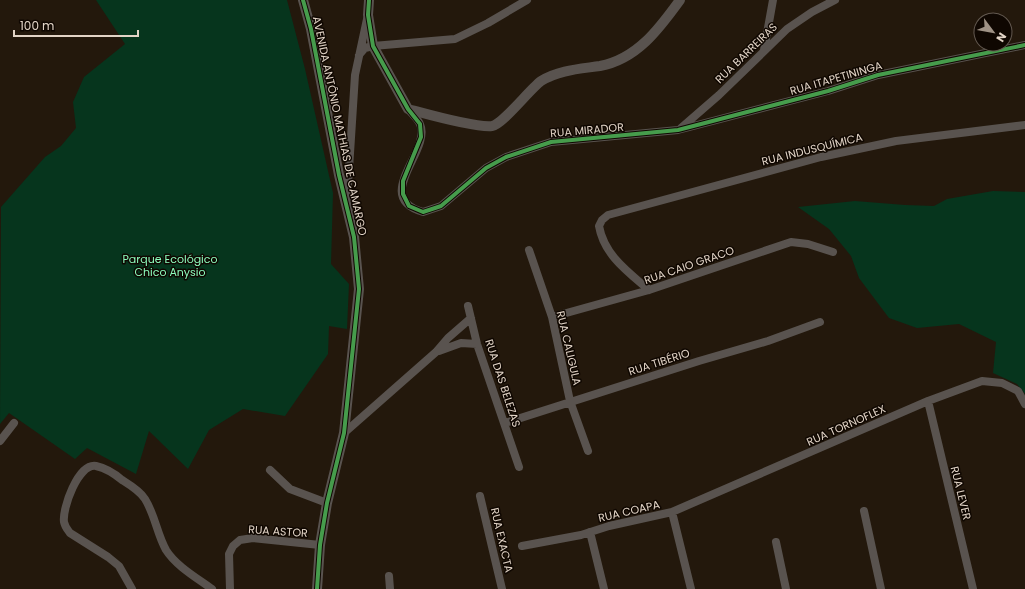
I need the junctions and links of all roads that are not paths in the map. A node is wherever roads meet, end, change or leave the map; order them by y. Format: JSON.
{"nodes":[{"id":1,"x":303,"y":0,"type":"edge"},
{"id":2,"x":369,"y":0,"type":"edge"},
{"id":3,"x":526,"y":0,"type":"edge"},
{"id":4,"x":680,"y":0,"type":"edge"},
{"id":5,"x":773,"y":0,"type":"edge"},
{"id":6,"x":835,"y":0,"type":"edge"},
{"id":7,"x":368,"y":15,"type":"junction"},
{"id":8,"x":1025,"y":45,"type":"edge"},
{"id":9,"x":373,"y":46,"type":"junction"},
{"id":10,"x":764,"y":50,"type":"junction"},
{"id":11,"x":359,"y":56,"type":"junction"},
{"id":12,"x":408,"y":110,"type":"junction"},
{"id":13,"x":1025,"y":125,"type":"edge"},
{"id":14,"x":678,"y":130,"type":"junction"},
{"id":15,"x":347,"y":203,"type":"junction"},
{"id":16,"x":529,"y":250,"type":"dead end"},
{"id":17,"x":833,"y":252,"type":"dead end"},
{"id":18,"x":649,"y":290,"type":"junction"},
{"id":19,"x":468,"y":306,"type":"dead end"},
{"id":20,"x":552,"y":317,"type":"junction"},
{"id":21,"x":471,"y":318,"type":"junction"},
{"id":22,"x":820,"y":322,"type":"dead end"},
{"id":23,"x":477,"y":344,"type":"junction"},
{"id":24,"x":436,"y":352,"type":"junction"},
{"id":25,"x":570,"y":401,"type":"junction"},
{"id":26,"x":928,"y":401,"type":"junction"},
{"id":27,"x":1025,"y":404,"type":"edge"},
{"id":28,"x":14,"y":423,"type":"dead end"},
{"id":29,"x":504,"y":423,"type":"junction"},
{"id":30,"x":344,"y":433,"type":"junction"},
{"id":31,"x":0,"y":441,"type":"edge"},
{"id":32,"x":588,"y":451,"type":"dead end"},
{"id":33,"x":519,"y":467,"type":"dead end"},
{"id":34,"x":270,"y":470,"type":"dead end"},
{"id":35,"x":480,"y":496,"type":"dead end"},
{"id":36,"x":327,"y":503,"type":"junction"},
{"id":37,"x":864,"y":511,"type":"dead end"},
{"id":38,"x":672,"y":512,"type":"junction"},
{"id":39,"x":590,"y":532,"type":"junction"},
{"id":40,"x":776,"y":542,"type":"dead end"},
{"id":41,"x":320,"y":545,"type":"junction"},
{"id":42,"x":522,"y":546,"type":"dead end"},
{"id":43,"x":389,"y":576,"type":"dead end"},
{"id":44,"x":132,"y":589,"type":"edge"},
{"id":45,"x":212,"y":589,"type":"edge"},
{"id":46,"x":230,"y":589,"type":"edge"},
{"id":47,"x":317,"y":589,"type":"edge"},
{"id":48,"x":390,"y":589,"type":"edge"},
{"id":49,"x":502,"y":589,"type":"edge"},
{"id":50,"x":604,"y":589,"type":"edge"},
{"id":51,"x":691,"y":589,"type":"edge"},
{"id":52,"x":786,"y":589,"type":"edge"},
{"id":53,"x":881,"y":589,"type":"edge"},
{"id":54,"x":973,"y":589,"type":"edge"}],
"edges":[{"from":1,"to":15,"type":"street","name":"AVENIDA ANTÔNIO MATHIAS DE CAMARGO"},
{"from":2,"to":7,"type":"street"},
{"from":3,"to":9,"type":"street"},
{"from":4,"to":12,"type":"street"},
{"from":5,"to":10,"type":"street"},
{"from":6,"to":10,"type":"street","name":"RUA BARREIRAS"},
{"from":7,"to":9,"type":"street"},
{"from":7,"to":11,"type":"street"},
{"from":8,"to":14,"type":"street","name":"RUA ITAPETININGA"},
{"from":9,"to":11,"type":"street"},
{"from":9,"to":12,"type":"street"},
{"from":10,"to":14,"type":"street","name":"RUA BARREIRAS"},
{"from":11,"to":15,"type":"street"},
{"from":12,"to":14,"type":"street","name":"RUA MIRADOR"},
{"from":13,"to":18,"type":"street","name":"RUA INDUSQUÍMICA"},
{"from":15,"to":30,"type":"street","name":"AVENIDA ANTÔNIO MATHIAS DE CAMARGO"},
{"from":16,"to":20,"type":"street","name":"RUA CALIGULA"},
{"from":17,"to":18,"type":"street","name":"RUA CAIO GRACO"},
{"from":18,"to":20,"type":"street","name":"RUA CAIO GRACO"},
{"from":19,"to":21,"type":"street","name":"RUA DAS BELEZAS"},
{"from":20,"to":25,"type":"street","name":"RUA CALIGULA"},
{"from":21,"to":23,"type":"street","name":"RUA DAS BELEZAS"},
{"from":21,"to":24,"type":"street"},
{"from":22,"to":25,"type":"street","name":"RUA TIBÉRIO"},
{"from":23,"to":24,"type":"street"},
{"from":23,"to":29,"type":"street","name":"RUA DAS BELEZAS"},
{"from":24,"to":30,"type":"street"},
{"from":25,"to":29,"type":"street","name":"RUA TIBÉRIO"},
{"from":25,"to":32,"type":"street","name":"RUA CALIGULA"},
{"from":26,"to":27,"type":"street","name":"RUA TORNOFLEX"},
{"from":26,"to":38,"type":"street","name":"RUA TORNOFLEX"},
{"from":26,"to":54,"type":"street","name":"RUA LEVER"},
{"from":28,"to":31,"type":"street"},
{"from":29,"to":33,"type":"street","name":"RUA DAS BELEZAS"},
{"from":30,"to":36,"type":"street","name":"AVENIDA ANTÔNIO MATHIAS DE CAMARGO"},
{"from":34,"to":36,"type":"street"},
{"from":35,"to":49,"type":"street","name":"RUA EXACTA"},
{"from":36,"to":41,"type":"street","name":"AVENIDA ANTÔNIO MATHIAS DE CAMARGO"},
{"from":37,"to":53,"type":"street"},
{"from":38,"to":39,"type":"street","name":"RUA COAPA"},
{"from":38,"to":51,"type":"street"},
{"from":39,"to":42,"type":"street","name":"RUA COAPA"},
{"from":39,"to":50,"type":"street","name":"RUA COAPA"},
{"from":40,"to":52,"type":"street"},
{"from":41,"to":46,"type":"street","name":"RUA ASTOR"},
{"from":41,"to":47,"type":"street","name":"AVENIDA ANTÔNIO MATHIAS DE CAMARGO"},
{"from":43,"to":48,"type":"street"},
{"from":44,"to":45,"type":"street"}]}
